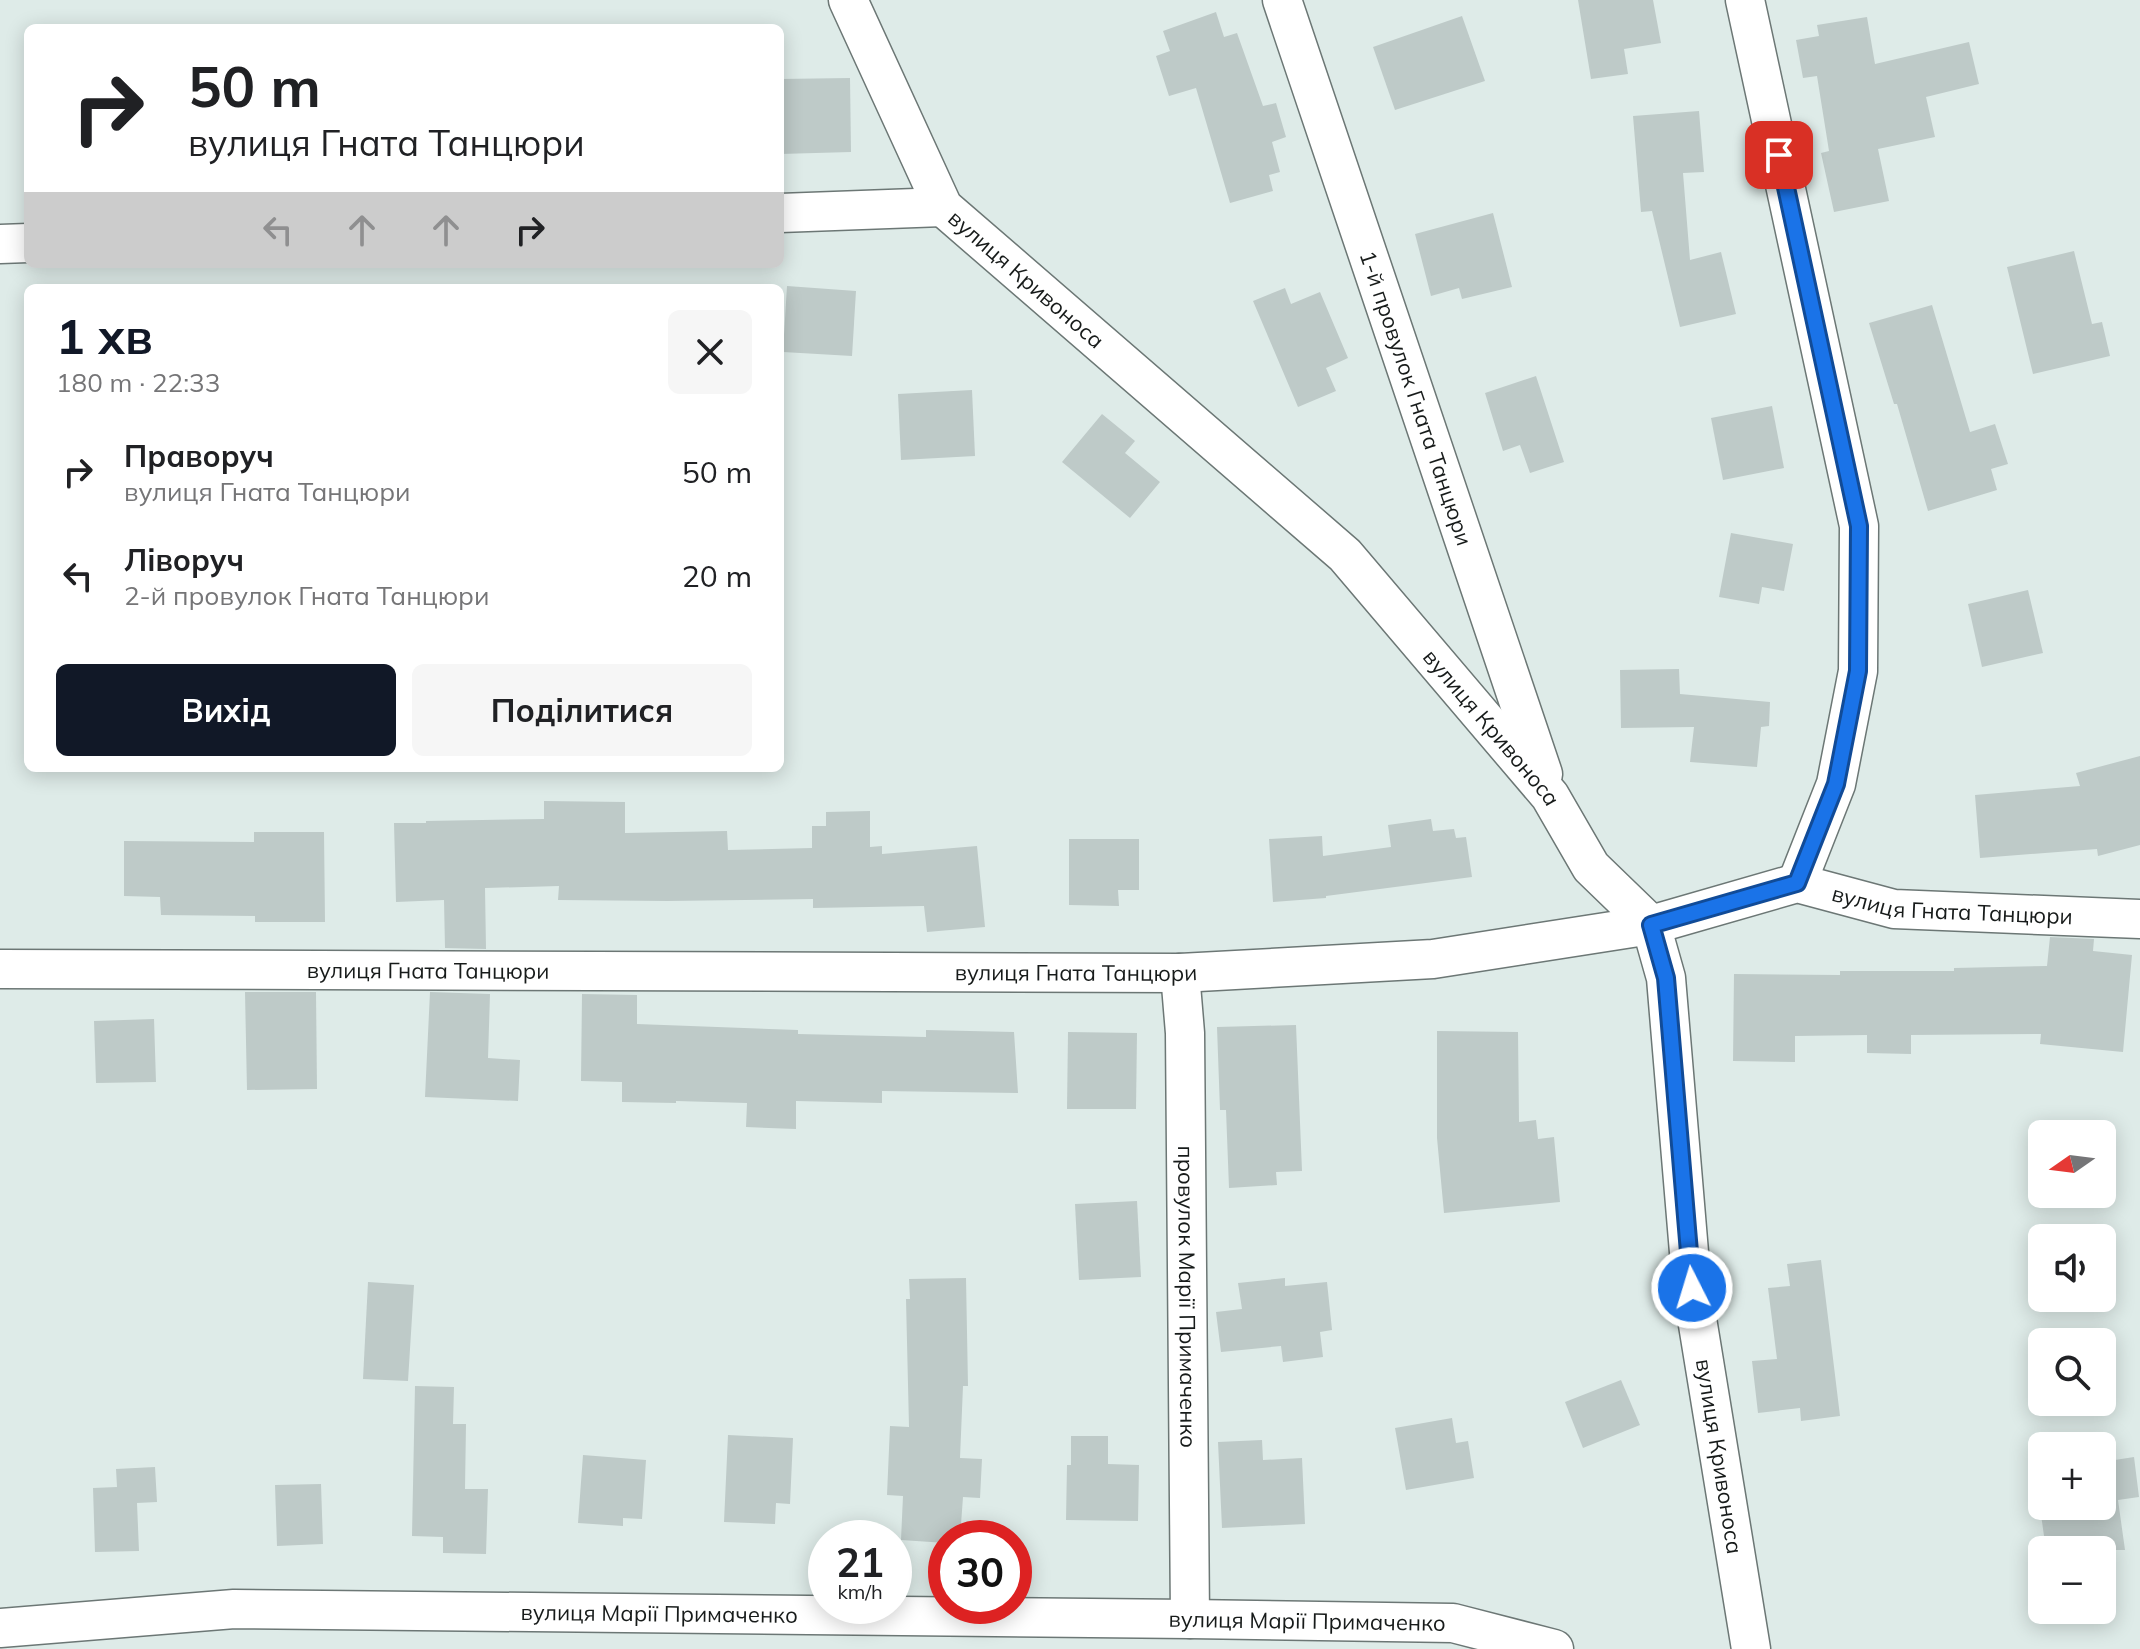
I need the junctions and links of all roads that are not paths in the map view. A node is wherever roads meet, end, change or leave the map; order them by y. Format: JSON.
{"nodes":[{"id":1,"x":848,"y":0,"type":"edge"},
{"id":2,"x":1282,"y":0,"type":"edge"},
{"id":3,"x":1745,"y":0,"type":"edge"},
{"id":4,"x":943,"y":207,"type":"junction"},
{"id":5,"x":784,"y":213,"type":"edge"},
{"id":6,"x":24,"y":243,"type":"edge"},
{"id":7,"x":0,"y":244,"type":"edge"},
{"id":8,"x":1550,"y":796,"type":"junction"},
{"id":9,"x":1797,"y":883,"type":"junction"},
{"id":10,"x":2140,"y":919,"type":"edge"},
{"id":11,"x":1651,"y":925,"type":"junction"},
{"id":12,"x":0,"y":969,"type":"edge"},
{"id":13,"x":1180,"y":973,"type":"junction"},
{"id":14,"x":1190,"y":1619,"type":"junction"},
{"id":15,"x":0,"y":1628,"type":"edge"},
{"id":16,"x":1554,"y":1649,"type":"edge"},
{"id":17,"x":1751,"y":1649,"type":"edge"}],
"edges":[{"from":1,"to":4,"type":"street","name":"вулиця Кривоноса"},
{"from":2,"to":8,"type":"street","name":"1-й провулок Гната Танцюри"},
{"from":3,"to":9,"type":"street"},
{"from":4,"to":5,"type":"street"},
{"from":4,"to":8,"type":"street","name":"вулиця Кривоноса"},
{"from":6,"to":7,"type":"street"},
{"from":8,"to":11,"type":"street","name":"вулиця Кривоноса"},
{"from":9,"to":10,"type":"street","name":"вулиця Гната Танцюри"},
{"from":9,"to":11,"type":"street","name":"вулиця Гната Танцюри"},
{"from":11,"to":13,"type":"street","name":"вулиця Гната Танцюри"},
{"from":11,"to":17,"type":"street","name":"вулиця Кривоноса"},
{"from":12,"to":13,"type":"street","name":"вулиця Гната Танцюри"},
{"from":13,"to":14,"type":"street","name":"провулок Марії Примаченко"},
{"from":14,"to":15,"type":"street","name":"вулиця Марії Примаченко"},
{"from":14,"to":16,"type":"street","name":"вулиця Марії Примаченко"}]}
